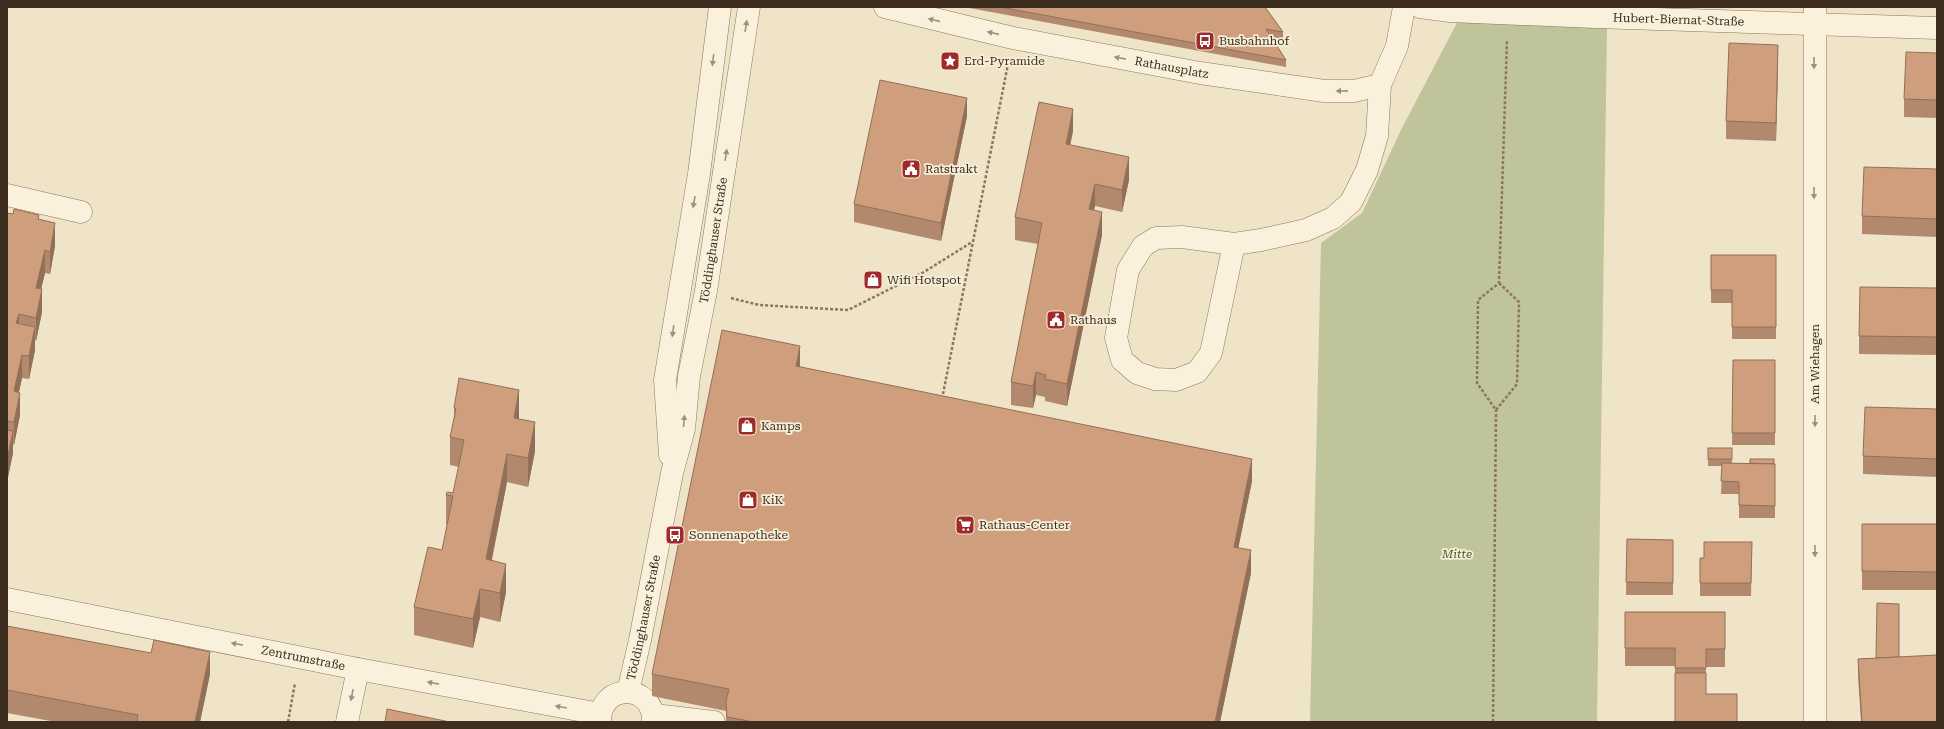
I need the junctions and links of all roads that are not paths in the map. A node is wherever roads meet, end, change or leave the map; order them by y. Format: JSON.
{"nodes":[{"id":1,"x":720,"y":7,"type":"edge"},
{"id":2,"x":749,"y":7,"type":"edge"},
{"id":3,"x":886,"y":7,"type":"edge"},
{"id":4,"x":1404,"y":7,"type":"edge"},
{"id":5,"x":1420,"y":7,"type":"edge"},
{"id":6,"x":1814,"y":15,"type":"edge"},
{"id":7,"x":1937,"y":28,"type":"edge"},
{"id":8,"x":1380,"y":85,"type":"junction"},
{"id":9,"x":7,"y":195,"type":"edge"},
{"id":10,"x":81,"y":212,"type":"dead end"},
{"id":11,"x":1234,"y":244,"type":"junction"},
{"id":12,"x":672,"y":473,"type":"junction"},
{"id":13,"x":7,"y":599,"type":"edge"},
{"id":14,"x":358,"y":668,"type":"junction"},
{"id":15,"x":628,"y":692,"type":"junction"},
{"id":16,"x":600,"y":718,"type":"edge"},
{"id":17,"x":654,"y":719,"type":"edge"},
{"id":18,"x":347,"y":722,"type":"edge"},
{"id":19,"x":714,"y":722,"type":"edge"},
{"id":20,"x":1815,"y":722,"type":"edge"}],
"edges":[{"from":1,"to":12,"type":"street","name":"Töddinghauser Straße","one_way":true},
{"from":12,"to":2,"type":"street","name":"Töddinghauser Straße","one_way":true},
{"from":8,"to":3,"type":"street","name":"Rathausplatz","one_way":true},
{"from":4,"to":8,"type":"street"},
{"from":5,"to":6,"type":"street","name":"Hubert-Biernat-Straße"},
{"from":6,"to":7,"type":"street","name":"Hubert-Biernat-Straße"},
{"from":6,"to":20,"type":"street","name":"Am Wiehagen","one_way":true},
{"from":8,"to":11,"type":"street"},
{"from":9,"to":10,"type":"street"},
{"from":11,"to":11,"type":"street"},
{"from":12,"to":15,"type":"street","name":"Töddinghauser Straße"},
{"from":14,"to":13,"type":"street","name":"Zentrumstraße","one_way":true},
{"from":16,"to":14,"type":"street","name":"Zentrumstraße","one_way":true},
{"from":14,"to":18,"type":"street","one_way":true},
{"from":15,"to":16,"type":"street","name":"Töddinghauser Straße"},
{"from":15,"to":17,"type":"street","name":"Töddinghauser Straße"},
{"from":17,"to":19,"type":"street"}]}
